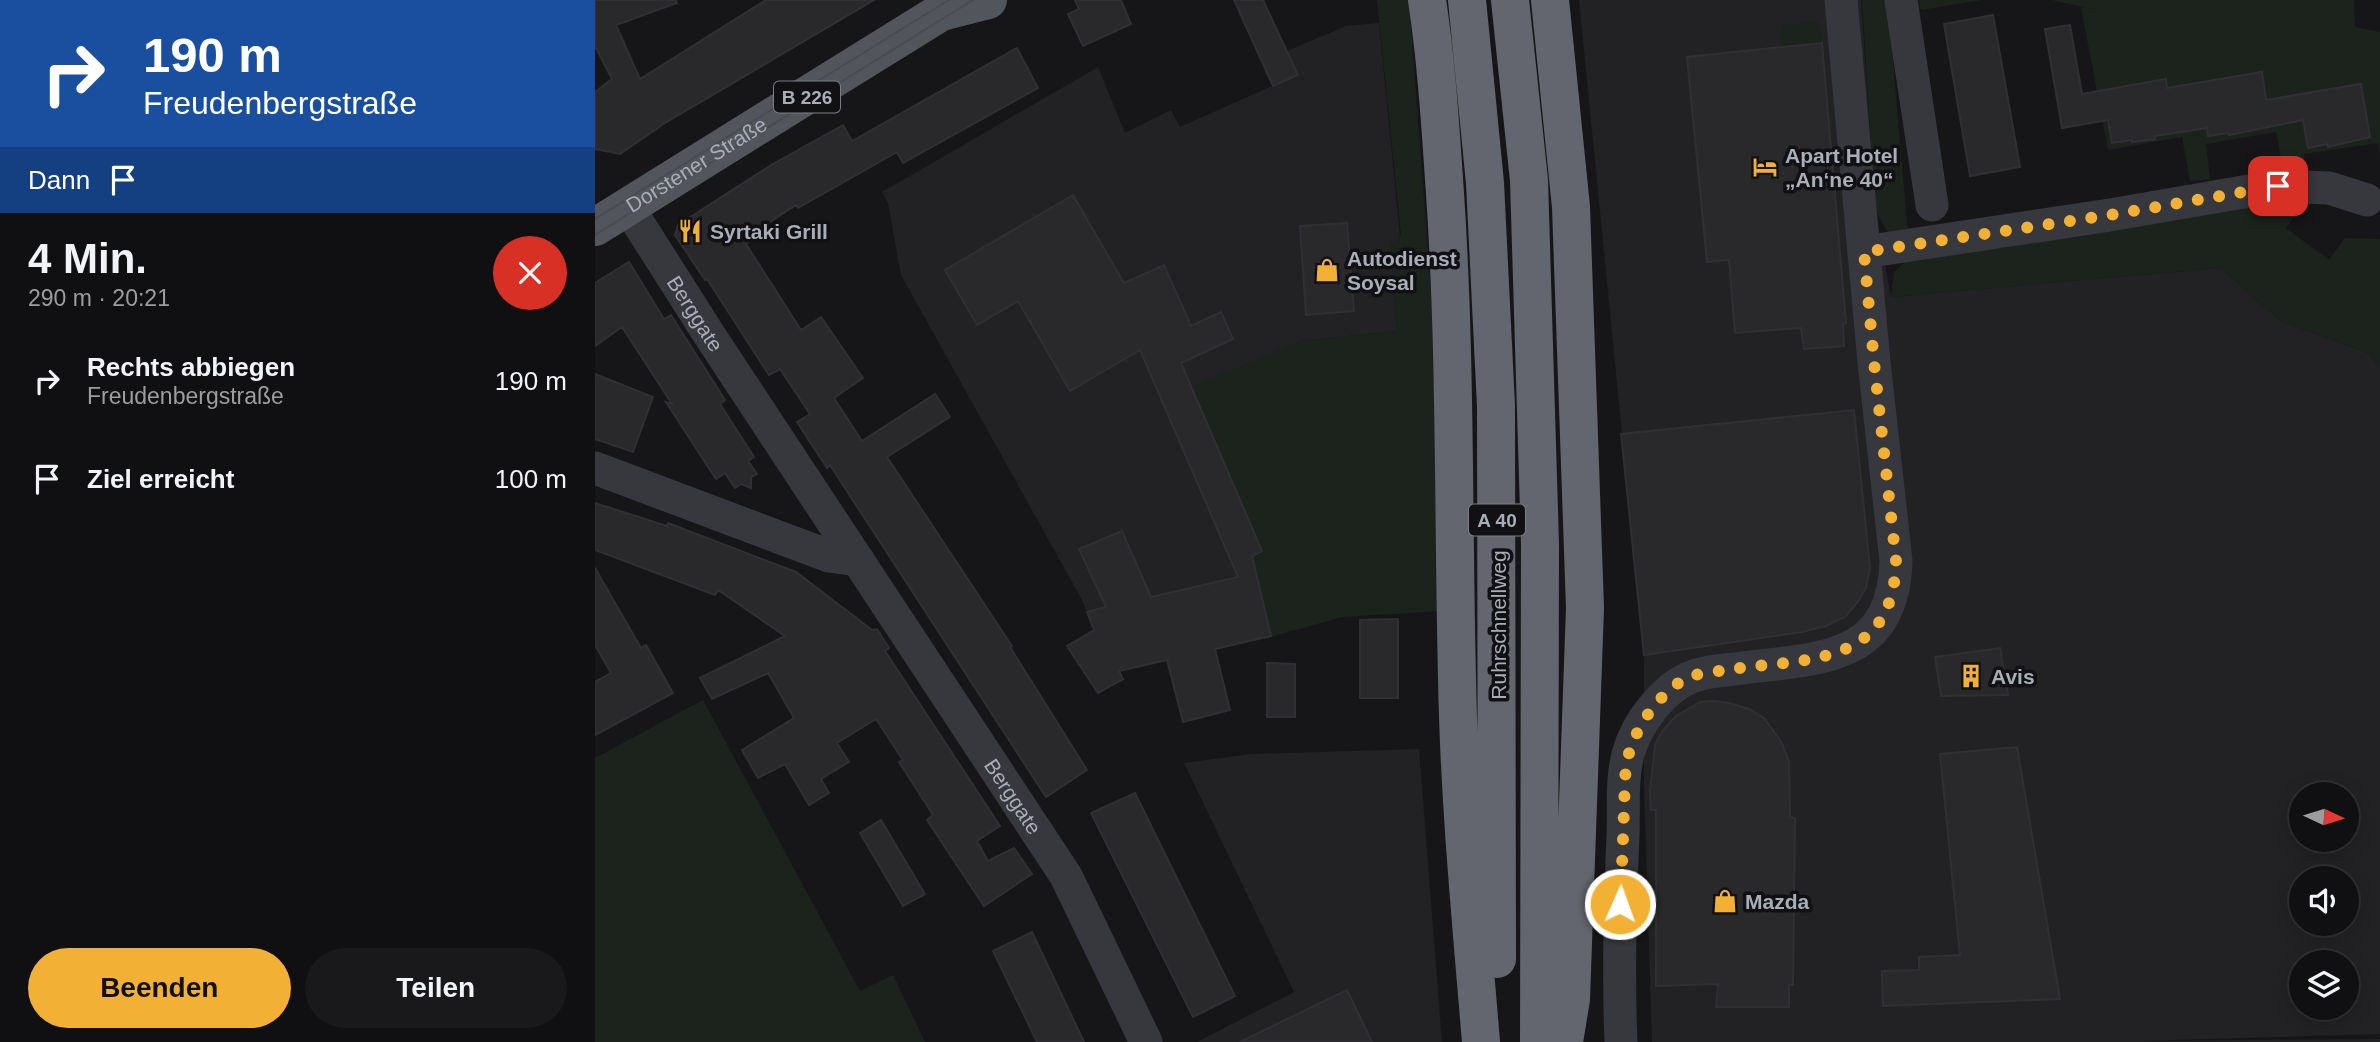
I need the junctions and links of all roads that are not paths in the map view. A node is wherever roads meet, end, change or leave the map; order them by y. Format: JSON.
{"nodes":[{"id":1,"x":988,"y":0,"type":"edge"},
{"id":2,"x":1427,"y":0,"type":"edge"},
{"id":3,"x":1467,"y":0,"type":"edge"},
{"id":4,"x":1510,"y":0,"type":"edge"},
{"id":5,"x":1550,"y":0,"type":"edge"},
{"id":6,"x":1840,"y":0,"type":"edge"},
{"id":7,"x":1901,"y":0,"type":"edge"},
{"id":8,"x":946,"y":6,"type":"edge"},
{"id":9,"x":2367,"y":200,"type":"dead end"},
{"id":10,"x":1932,"y":205,"type":"dead end"},
{"id":11,"x":628,"y":207,"type":"junction"},
{"id":12,"x":595,"y":228,"type":"edge"},
{"id":13,"x":1864,"y":252,"type":"junction"},
{"id":14,"x":595,"y":468,"type":"edge"},
{"id":15,"x":858,"y":560,"type":"junction"},
{"id":16,"x":1146,"y":1042,"type":"edge"},
{"id":17,"x":1481,"y":1042,"type":"edge"},
{"id":18,"x":1496,"y":1042,"type":"edge"},
{"id":19,"x":1539,"y":1042,"type":"edge"},
{"id":20,"x":1564,"y":1042,"type":"edge"},
{"id":21,"x":1621,"y":1042,"type":"edge"}],
"edges":[{"from":1,"to":8,"type":"main road","name":"Dorstener Straße","number":"B 226"},
{"from":2,"to":17,"type":"highway","number":"A 40"},
{"from":3,"to":18,"type":"highway","name":"Ruhrschnellweg","number":"A 40"},
{"from":4,"to":19,"type":"highway","name":"Ruhrschnellweg","number":"A 40"},
{"from":5,"to":20,"type":"highway"},
{"from":6,"to":13,"type":"street"},
{"from":7,"to":10,"type":"street"},
{"from":8,"to":11,"type":"main road","name":"Dorstener Straße","number":"B 226"},
{"from":9,"to":13,"type":"street"},
{"from":11,"to":12,"type":"main road","name":"Dorstener Straße","number":"B 226"},
{"from":11,"to":15,"type":"street","name":"Berggate"},
{"from":13,"to":21,"type":"street"},
{"from":14,"to":15,"type":"street"},
{"from":15,"to":16,"type":"street","name":"Berggate"}]}
